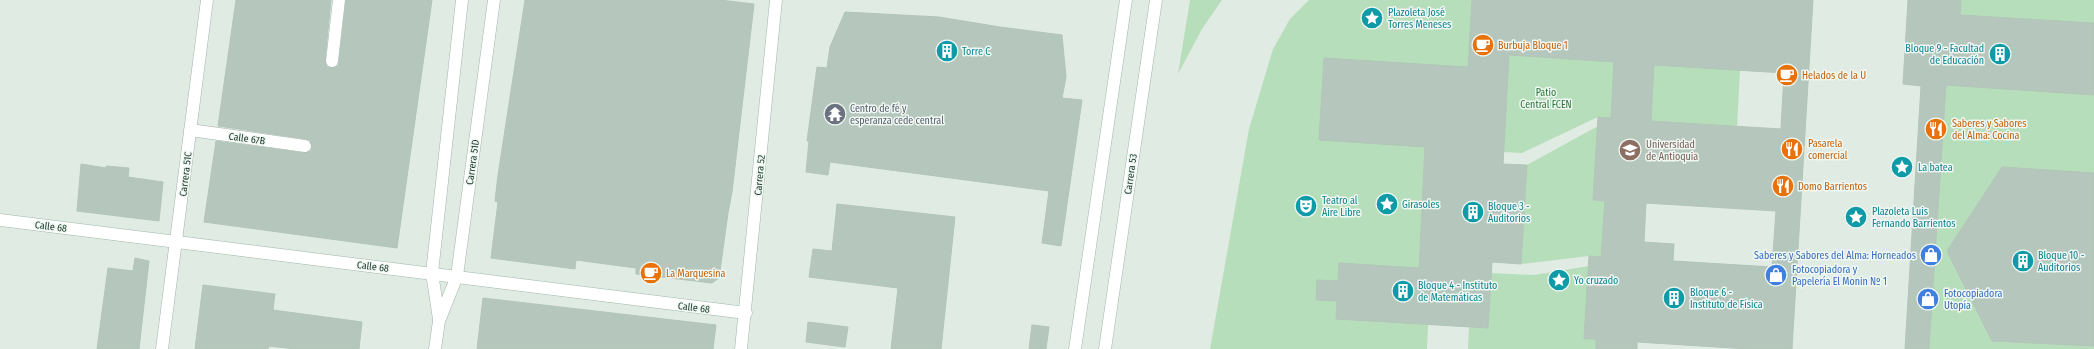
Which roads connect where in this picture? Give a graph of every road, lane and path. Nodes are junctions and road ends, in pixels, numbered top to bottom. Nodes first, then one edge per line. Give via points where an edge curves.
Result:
1 (207, 0) edge
2 (339, 0) edge
3 (462, 0) edge
4 (494, 0) edge
5 (776, 0) edge
6 (1126, 0) edge
7 (1156, 0) edge
8 (332, 61) dead end
9 (190, 130) junction
10 (305, 146) dead end
11 (0, 220) edge
12 (176, 242) junction
13 (432, 273) junction
14 (457, 276) junction
15 (746, 313) junction
16 (439, 321) junction
17 (162, 349) edge
18 (436, 349) edge
19 (741, 349) edge
20 (1075, 349) edge
21 (1105, 349) edge

1 - 9 street, Carrera 51C
2 - 8 street
3 - 13 street, Carrera 51D
4 - 14 street, Carrera 51D
5 - 15 street, Carrera 52
6 - 20 street
7 - 21 street, Carrera 53
9 - 10 street, Calle 67B
9 - 12 street, Carrera 51C
11 - 12 street, Calle 68
12 - 13 street, Calle 68
12 - 17 street, Carrera 51C
13 - 14 street, Calle 68
13 - 16 street, Carrera 51D
14 - 15 street, Calle 68
14 - 16 street, Carrera 51D
15 - 19 street, Carrera 52
16 - 18 street, Carrera 51D

